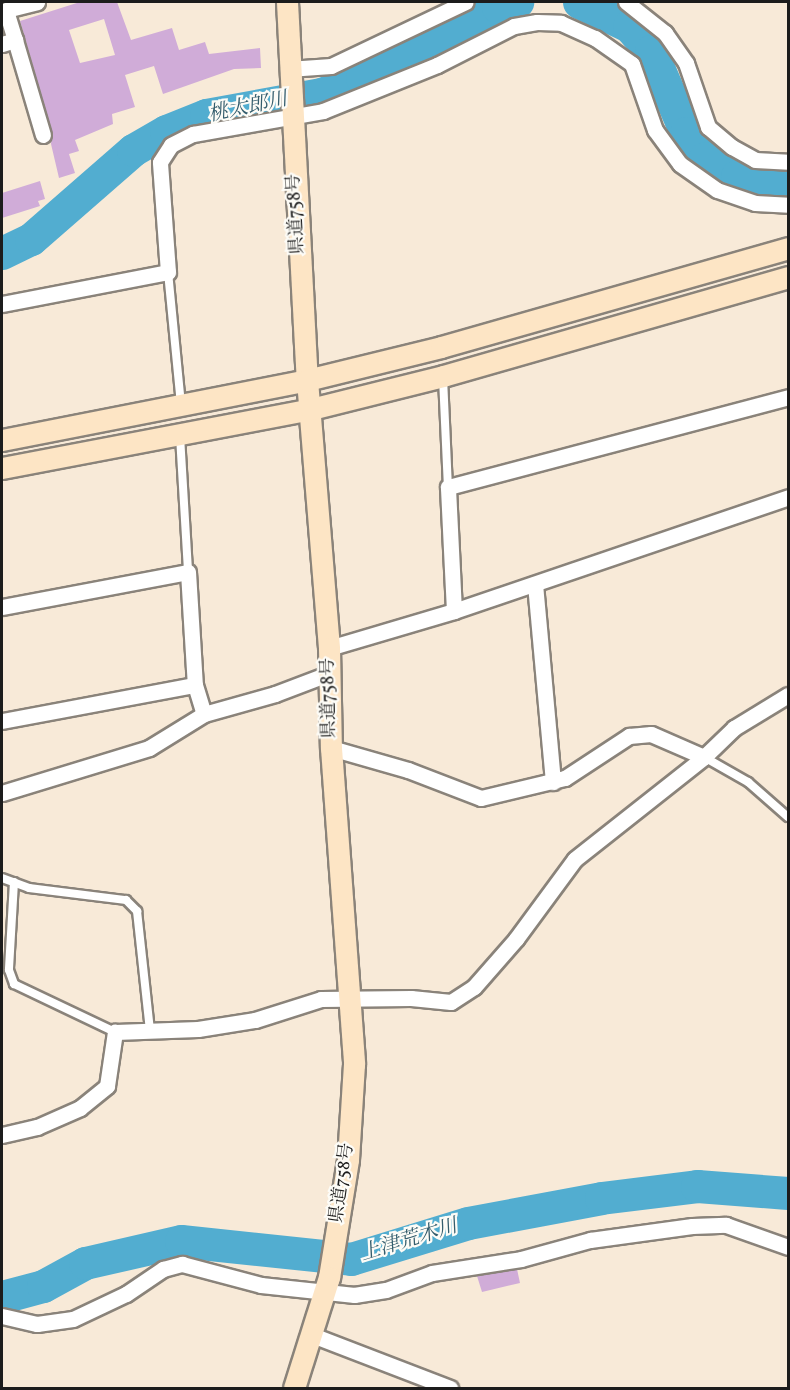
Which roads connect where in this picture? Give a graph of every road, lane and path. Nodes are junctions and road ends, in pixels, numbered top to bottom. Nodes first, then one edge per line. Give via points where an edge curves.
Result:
1 (37, 2) edge
2 (287, 2) edge
3 (466, 2) edge
4 (626, 2) edge
5 (8, 42) edge
6 (288, 69) junction
7 (291, 117) junction
8 (43, 135) dead end
9 (789, 162) edge
10 (789, 205) edge
11 (789, 248) edge
12 (168, 272) junction
13 (789, 277) edge
14 (2, 304) edge
15 (443, 376) junction
16 (307, 380) junction
17 (789, 397) edge
18 (181, 405) junction
19 (311, 409) junction
20 (179, 435) junction
21 (2, 440) edge
22 (2, 468) edge
23 (448, 487) junction
24 (789, 497) edge
25 (188, 572) junction
26 (535, 584) junction
27 (2, 607) edge
28 (454, 611) junction
29 (329, 648) junction
30 (328, 674) junction
31 (195, 685) junction
32 (789, 696) edge
33 (204, 714) junction
34 (2, 722) edge
35 (331, 748) junction
36 (704, 757) junction
37 (553, 782) junction
38 (2, 793) edge
39 (789, 818) edge
40 (2, 878) edge
41 (15, 882) junction
42 (352, 999) junction
43 (150, 1031) junction
44 (116, 1032) junction
45 (2, 1135) edge
46 (789, 1247) edge
47 (327, 1285) junction
48 (2, 1316) edge
49 (312, 1335) junction
50 (294, 1389) edge
51 (450, 1389) edge

1 - 5 street via 6,10
2 - 6 street, 県道758号
3 - 6 street via 331,66
4 - 9 street via 665,33 686,63 708,127 755,160
5 - 8 street
6 - 7 street, 県道758号
7 - 10 street via 323,111 437,65 514,26 561,23 595,38 632,64 656,130 680,164 717,190 755,203
7 - 12 street via 193,134 171,145 160,162
7 - 16 street, 県道758号
11 - 16 street via 441,347
12 - 14 street
12 - 18 lane
13 - 15 street
15 - 19 street
15 - 23 lane
16 - 18 street
16 - 19 street, 県道758号
17 - 23 street
18 - 21 street
19 - 20 street
19 - 29 street, 県道758号
20 - 22 street
20 - 25 lane
23 - 28 street
24 - 26 street
25 - 27 street
25 - 31 street
26 - 28 street
26 - 37 street
28 - 29 street
29 - 30 street, 県道758号
30 - 33 street
30 - 35 street, 県道758号
31 - 33 street
31 - 34 street
32 - 36 street via 734,728
33 - 38 street via 149,748
35 - 37 street via 408,770 481,798
35 - 42 street, 県道758号
36 - 37 street via 651,734 629,736 608,753
36 - 39 lane via 748,782
36 - 42 street via 574,859 516,939 474,987 451,1002
40 - 41 lane
41 - 43 lane via 29,888 126,900 137,911
41 - 44 lane via 9,970 14,984
42 - 43 street via 321,999 255,1020 198,1029
42 - 47 street, 県道758号 via 352,1108
43 - 44 street
44 - 45 street via 107,1086 80,1108 37,1127
46 - 47 street via 726,1225 692,1226 590,1240 521,1259 432,1273 386,1290 354,1295
47 - 48 street via 261,1285 182,1264 163,1269 126,1294 73,1319 37,1324
47 - 49 street, 県道758号
49 - 50 street, 県道758号
49 - 51 street

